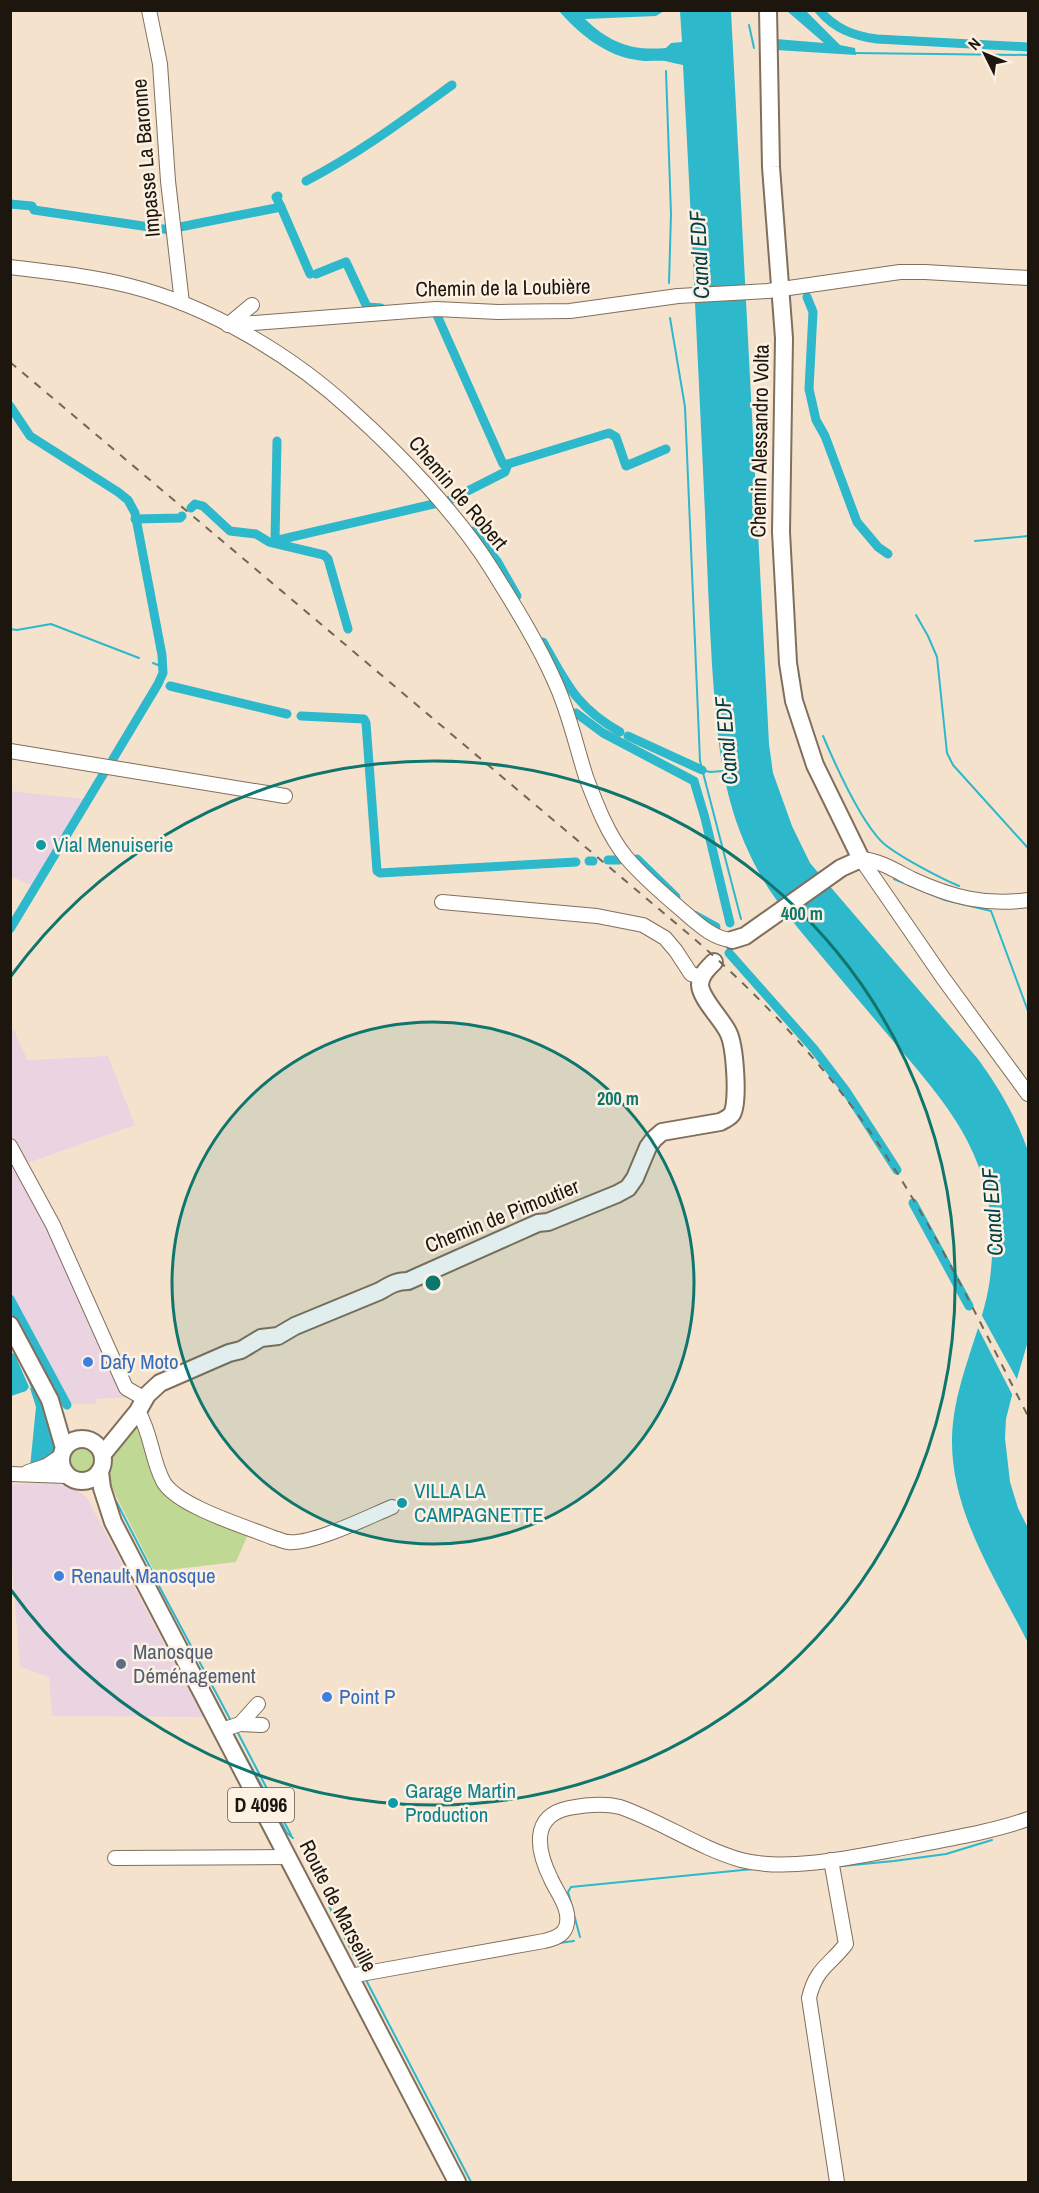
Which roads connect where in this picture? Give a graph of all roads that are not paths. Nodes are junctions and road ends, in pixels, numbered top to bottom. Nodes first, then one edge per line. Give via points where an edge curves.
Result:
1 (149, 10) edge
2 (768, 14) edge
3 (10, 267) edge
4 (1029, 278) edge
5 (775, 290) junction
6 (182, 303) junction
7 (252, 305) dead end
8 (228, 325) junction
9 (10, 751) edge
10 (285, 796) dead end
11 (861, 859) junction
12 (890, 868) junction
13 (881, 891) junction
14 (1029, 900) edge
15 (442, 902) dead end
16 (746, 930) junction
17 (701, 978) junction
18 (1029, 1094) edge
19 (10, 1146) edge
20 (10, 1325) edge
21 (50, 1400) junction
22 (137, 1410) junction
23 (86, 1439) junction
24 (63, 1452) junction
25 (103, 1454) junction
26 (100, 1472) junction
27 (12, 1474) edge
28 (73, 1479) junction
29 (392, 1507) dead end
30 (113, 1522) junction
31 (258, 1704) dead end
32 (240, 1724) junction
33 (262, 1725) dead end
34 (222, 1730) junction
35 (1029, 1819) edge
36 (287, 1857) junction
37 (115, 1858) dead end
38 (831, 1860) junction
39 (350, 1976) junction
40 (457, 2182) edge
41 (837, 2182) edge

1 - 6 street, Impasse La Baronne via 160,64
2 - 5 main road, Chemin Alessandro Volta
3 - 6 street, Chemin de Robert via 111,281
4 - 5 street, Chemin de la Loubière via 900,272
5 - 8 street, Chemin de la Loubière via 678,296 570,311 436,309
5 - 11 main road, Chemin Alessandro Volta via 784,349 781,532 788,663 794,701 814,765
6 - 8 street, Chemin de Robert
7 - 8 street
8 - 16 street, Chemin de Robert via 287,360 350,409 458,523 490,566 552,676 591,788 627,857 716,936
9 - 10 street
11 - 12 street
11 - 13 street
11 - 16 main road
12 - 13 street via 882,875
12 - 14 street via 960,898 993,903
13 - 18 street
15 - 17 street via 637,923 665,938 691,974
16 - 17 main road
17 - 22 main road, Chemin de Pimoutier via 702,992 732,1042 733,1110 727,1119 657,1135 632,1184 617,1194 538,1223 284,1333 261,1338 242,1350 173,1376 155,1386
19 - 22 street via 53,1225
20 - 21 main road
21 - 23 main road
21 - 24 main road
22 - 23 main road, Chemin de Pimoutier
22 - 25 main road, Chemin de Pimoutier
22 - 29 street via 147,1427 162,1480 172,1492 194,1506 288,1542 322,1535
23 - 24 main road via 74,1440
23 - 25 main road via 100,1447
24 - 27 street via 40,1468
24 - 28 main road via 62,1469
25 - 26 main road
26 - 28 main road via 90,1480
26 - 30 main road, Route de Marseille / D 4096
27 - 28 street
28 - 30 main road, Route de Marseille / D 4096 via 91,1492
30 - 34 main road, Route de Marseille / D 4096
31 - 32 street
32 - 33 street
32 - 34 street
34 - 36 main road, Route de Marseille / D 4096
35 - 38 street via 982,1832
36 - 37 street
36 - 39 main road, Route de Marseille / D 4096
38 - 39 street via 763,1864 722,1853 620,1807 566,1809 547,1818 540,1837 548,1872 567,1913 560,1935
38 - 41 street via 846,1939 843,1948 819,1972 809,1998
39 - 40 main road, Route de Marseille / D 4096

